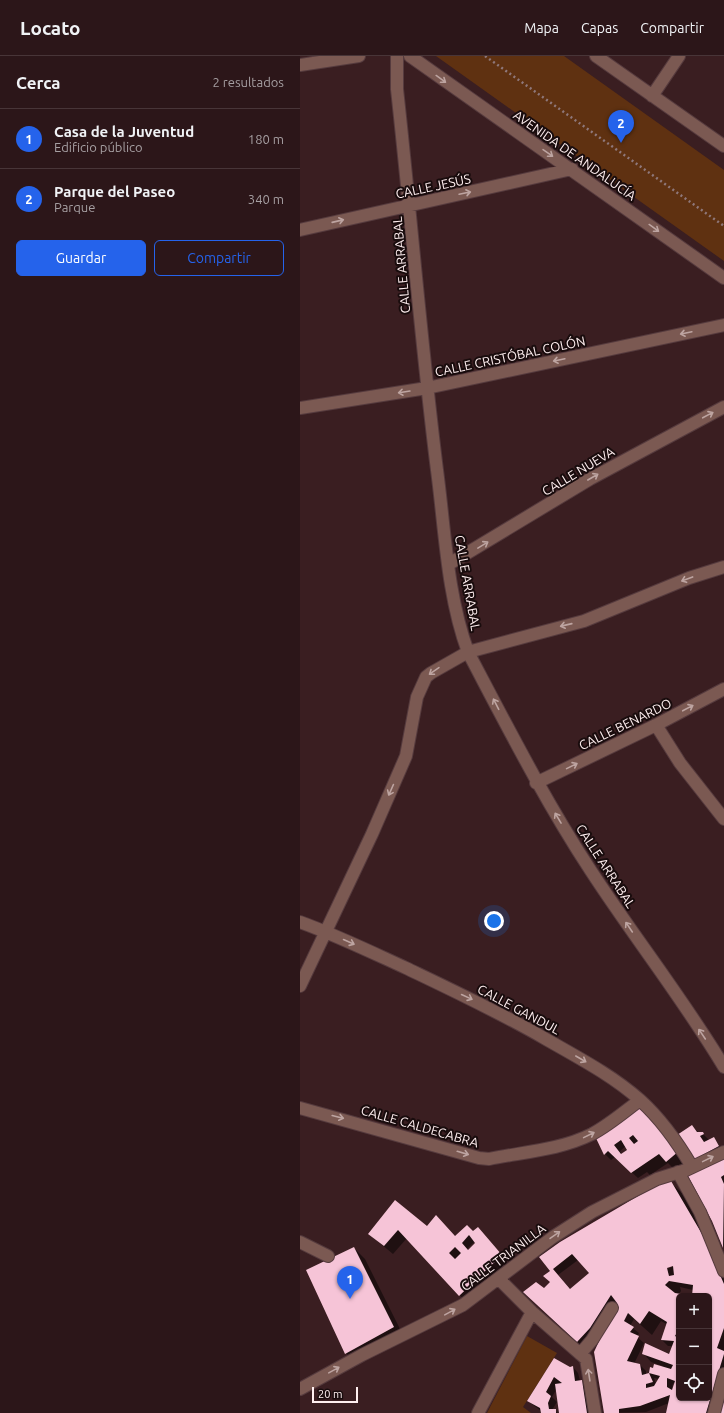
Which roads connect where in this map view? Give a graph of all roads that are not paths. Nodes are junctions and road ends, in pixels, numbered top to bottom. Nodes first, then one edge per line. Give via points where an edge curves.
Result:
1 (359, 56) edge
2 (397, 56) edge
3 (410, 56) edge
4 (596, 56) edge
5 (678, 56) edge
6 (300, 65) edge
7 (652, 96) junction
8 (724, 146) edge
9 (572, 169) junction
10 (410, 205) junction
11 (300, 230) edge
12 (724, 278) edge
13 (724, 325) edge
14 (427, 388) junction
15 (724, 407) edge
16 (300, 408) edge
17 (449, 564) junction
18 (724, 567) edge
19 (468, 652) junction
20 (724, 689) edge
21 (656, 726) junction
22 (536, 783) junction
23 (724, 819) edge
24 (300, 922) edge
25 (327, 932) junction
26 (300, 986) edge
27 (724, 1067) edge
28 (640, 1100) junction
29 (300, 1108) edge
30 (724, 1152) edge
31 (692, 1167) junction
32 (678, 1172) junction
33 (300, 1242) edge
34 (328, 1256) dead end
35 (724, 1271) edge
36 (499, 1279) junction
37 (612, 1308) dead end
38 (532, 1312) junction
39 (580, 1354) junction
40 (724, 1374) edge
41 (300, 1389) edge
42 (478, 1413) edge
43 (595, 1413) edge
44 (714, 1413) edge

1 - 6 street
2 - 10 street, CALLE ARRABAL via 397,89
3 -> 9 street, AVENIDA DE ANDALUCÍA
4 - 7 street
5 - 7 street
7 - 8 street
10 -> 9 street, CALLE JESÚS
9 -> 12 street, AVENIDA DE ANDALUCÍA
11 -> 10 street, CALLE JESÚS
10 - 14 street, CALLE ARRABAL
13 -> 14 street, CALLE CRISTÓBAL COLÓN
14 -> 16 street, CALLE CRISTÓBAL COLÓN
14 - 17 street, CALLE ARRABAL
17 -> 15 street, CALLE NUEVA via 590,478
17 - 19 street, CALLE ARRABAL via 459,623
18 -> 19 street via 689,578 584,621
22 -> 19 street, CALLE ARRABAL
19 -> 25 street via 431,673 421,688 406,756
21 -> 20 street, CALLE BENARDO
22 -> 21 street, CALLE BENARDO
21 - 23 street
27 -> 22 street, CALLE ARRABAL via 591,872
24 - 25 street, CALLE GANDUL
25 - 26 street
25 -> 28 street, CALLE GANDUL via 506,1016 584,1061
29 -> 28 street, CALLE CALDECABRA via 489,1159 577,1140 607,1125
28 - 31 street, CALLE GANDUL via 675,1139
31 -> 30 street, CALLE TRIANILLA
31 - 32 street, CALLE TRIANILLA
32 - 35 street via 700,1212
36 -> 32 street, CALLE TRIANILLA via 572,1224 657,1179
33 - 34 street
36 - 38 street
41 -> 36 street, CALLE TRIANILLA via 463,1305
37 - 39 street
38 - 39 street
38 - 42 street
43 -> 39 street via 586,1359
40 - 44 street

